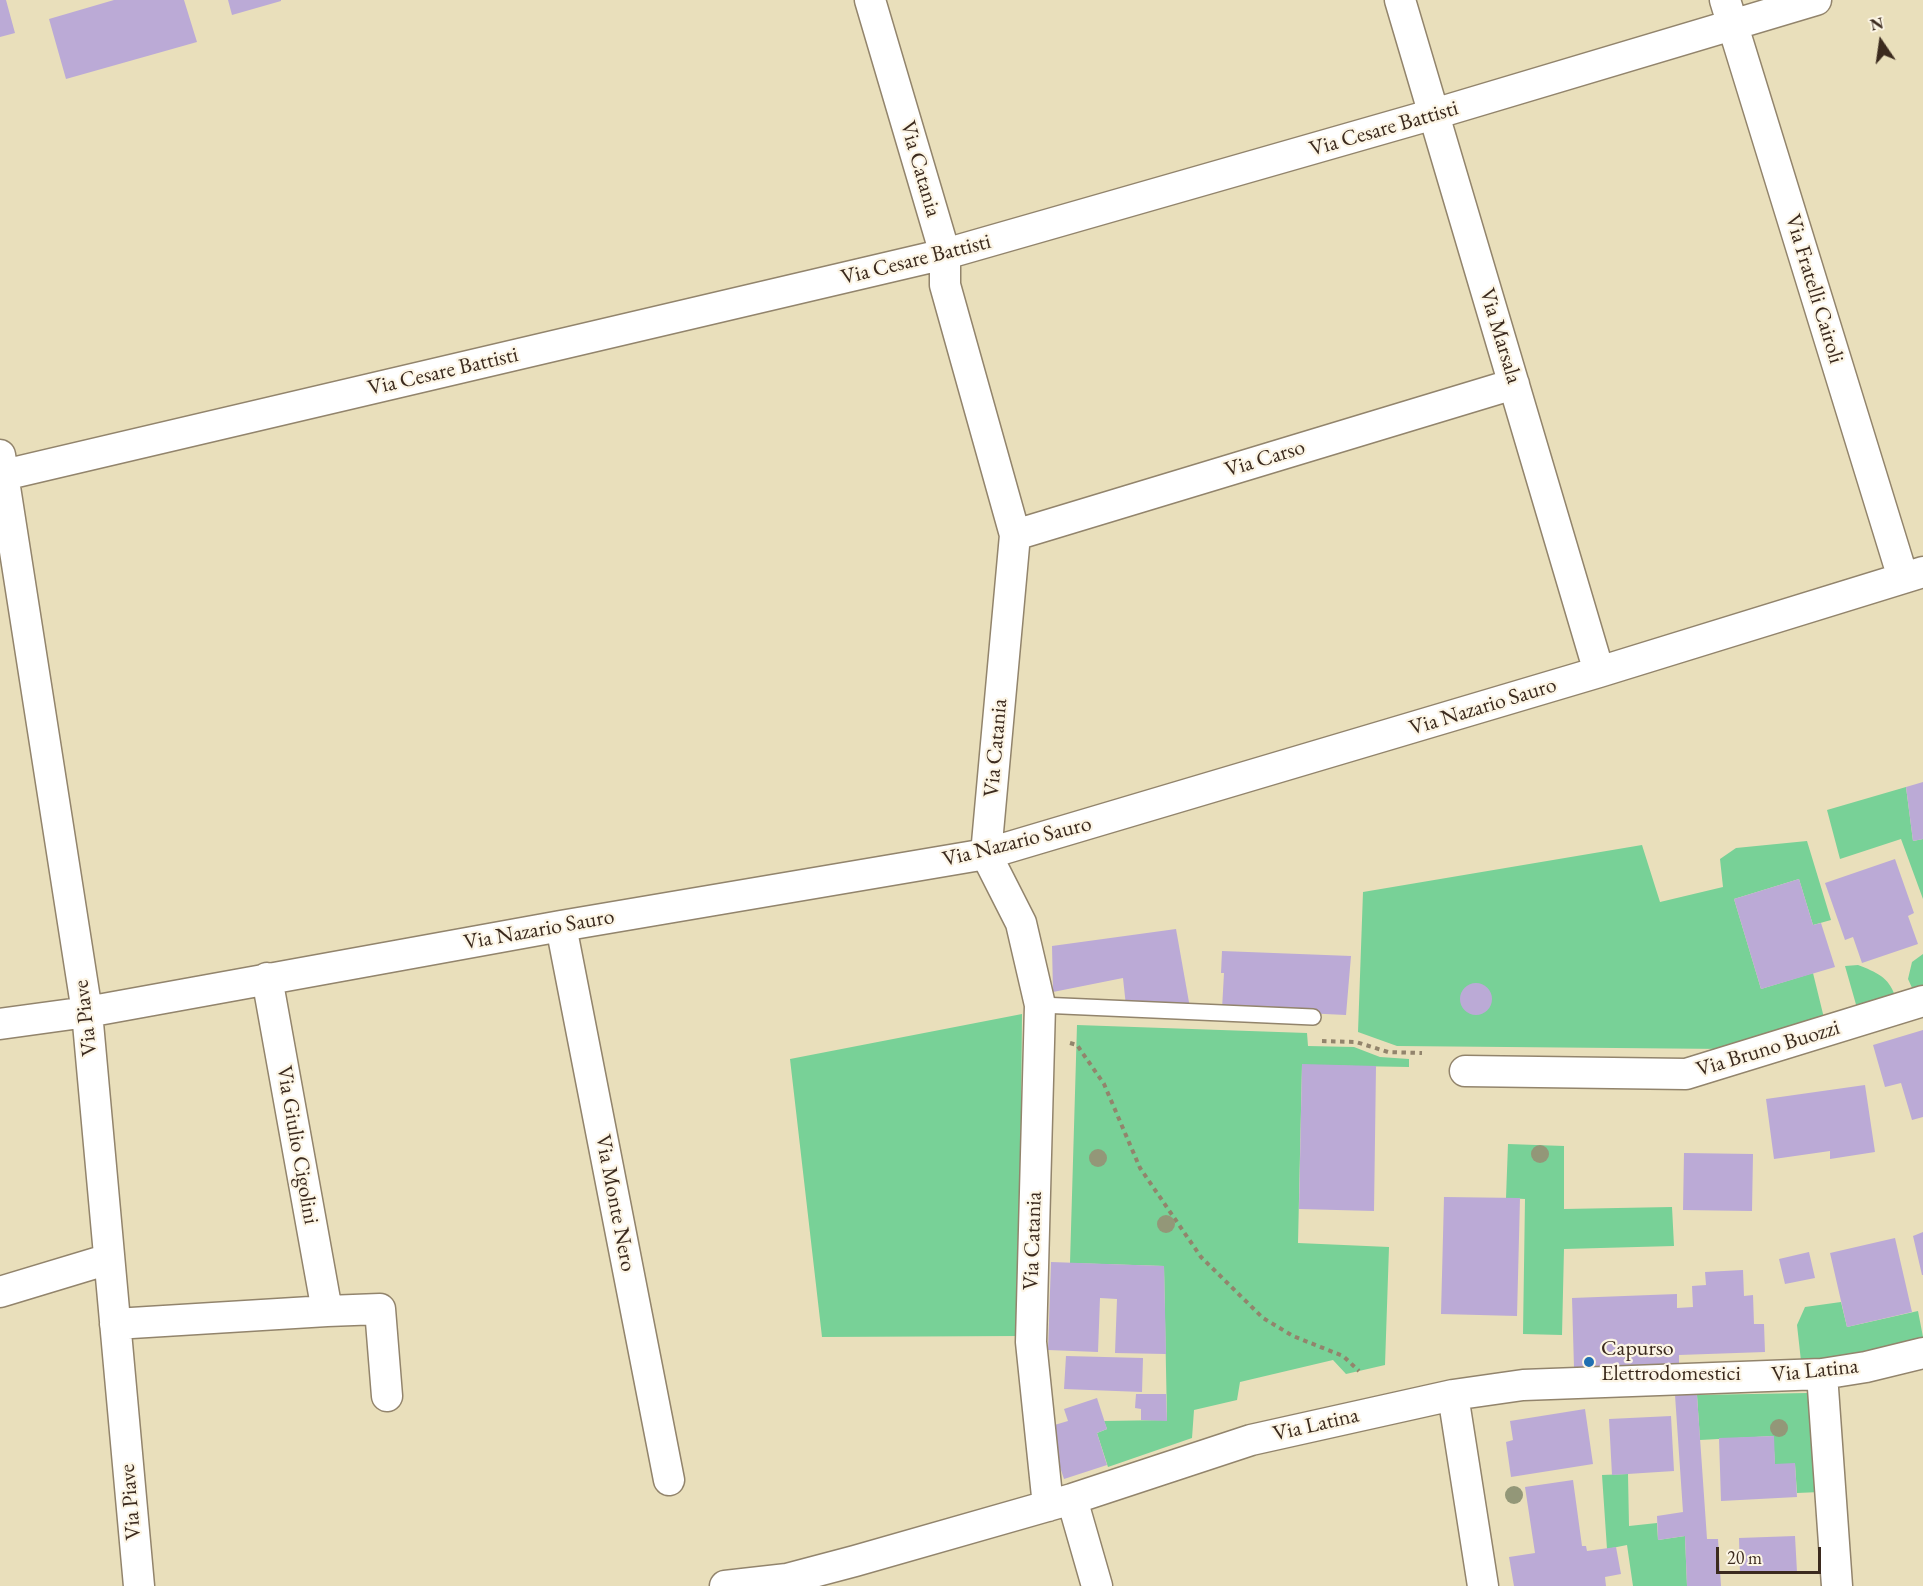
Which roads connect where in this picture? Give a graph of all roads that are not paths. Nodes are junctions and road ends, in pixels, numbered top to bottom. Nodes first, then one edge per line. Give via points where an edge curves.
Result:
1 (870, 0) edge
2 (1400, 0) edge
3 (1816, 0) edge
4 (1729, 12) edge
5 (1434, 114) junction
6 (945, 254) junction
7 (1514, 384) junction
8 (1, 469) edge
9 (1015, 535) junction
10 (1913, 575) edge
11 (1599, 672) junction
12 (986, 854) junction
13 (561, 926) junction
14 (267, 978) junction
15 (1923, 1001) edge
16 (87, 1012) junction
17 (1313, 1017) road end
18 (1039, 1018) junction
19 (0, 1024) edge
20 (1465, 1071) dead end
21 (109, 1259) junction
22 (0, 1292) edge
23 (327, 1311) junction
24 (115, 1323) junction
25 (1923, 1353) edge
26 (1822, 1374) junction
27 (1453, 1395) junction
28 (387, 1396) dead end
29 (669, 1480) dead end
30 (1060, 1503) junction
31 (858, 1574) edge
32 (139, 1586) edge
33 (725, 1586) edge
34 (1097, 1586) edge
35 (1483, 1586) edge
36 (1837, 1586) edge

1 - 6 street, Via Catania
2 - 5 street, Via Marsala
3 - 4 street, Via Cesare Battisti
4 - 5 street, Via Cesare Battisti
4 - 10 street, Via Fratelli Cairoli
5 - 6 street, Via Cesare Battisti
5 - 7 street, Via Marsala
6 - 8 street, Via Cesare Battisti
6 - 9 street, Via Catania via 945,285
7 - 9 street, Via Carso
7 - 11 street, Via Marsala
8 - 16 street, Via Piave
9 - 12 street, Via Catania
10 - 11 street, Via Nazario Sauro
11 - 12 street, Via Nazario Sauro
12 - 13 street, Via Nazario Sauro
12 - 18 street, Via Catania via 1021,923
13 - 14 street, Via Nazario Sauro
13 - 29 street, Via Monte Nero
14 - 16 street, Via Nazario Sauro
14 - 23 street, Via Giulio Cigolini
15 - 20 street, Via Bruno Buozzi via 1686,1074
16 - 19 street, Via Nazario Sauro
16 - 21 street, Via Piave
17 - 18 lane
18 - 30 street, Via Catania via 1031,1342
21 - 22 street
21 - 24 street, Via Piave
23 - 24 street
23 - 28 street via 380,1309
24 - 32 street, Via Piave
25 - 26 street, Via Latina
26 - 27 street, Via Latina via 1523,1385
26 - 36 street
27 - 30 street, Via Latina via 1251,1440
27 - 35 street
30 - 31 street, Via Latina
30 - 34 street, Via Catania
31 - 33 street, Via Latina

